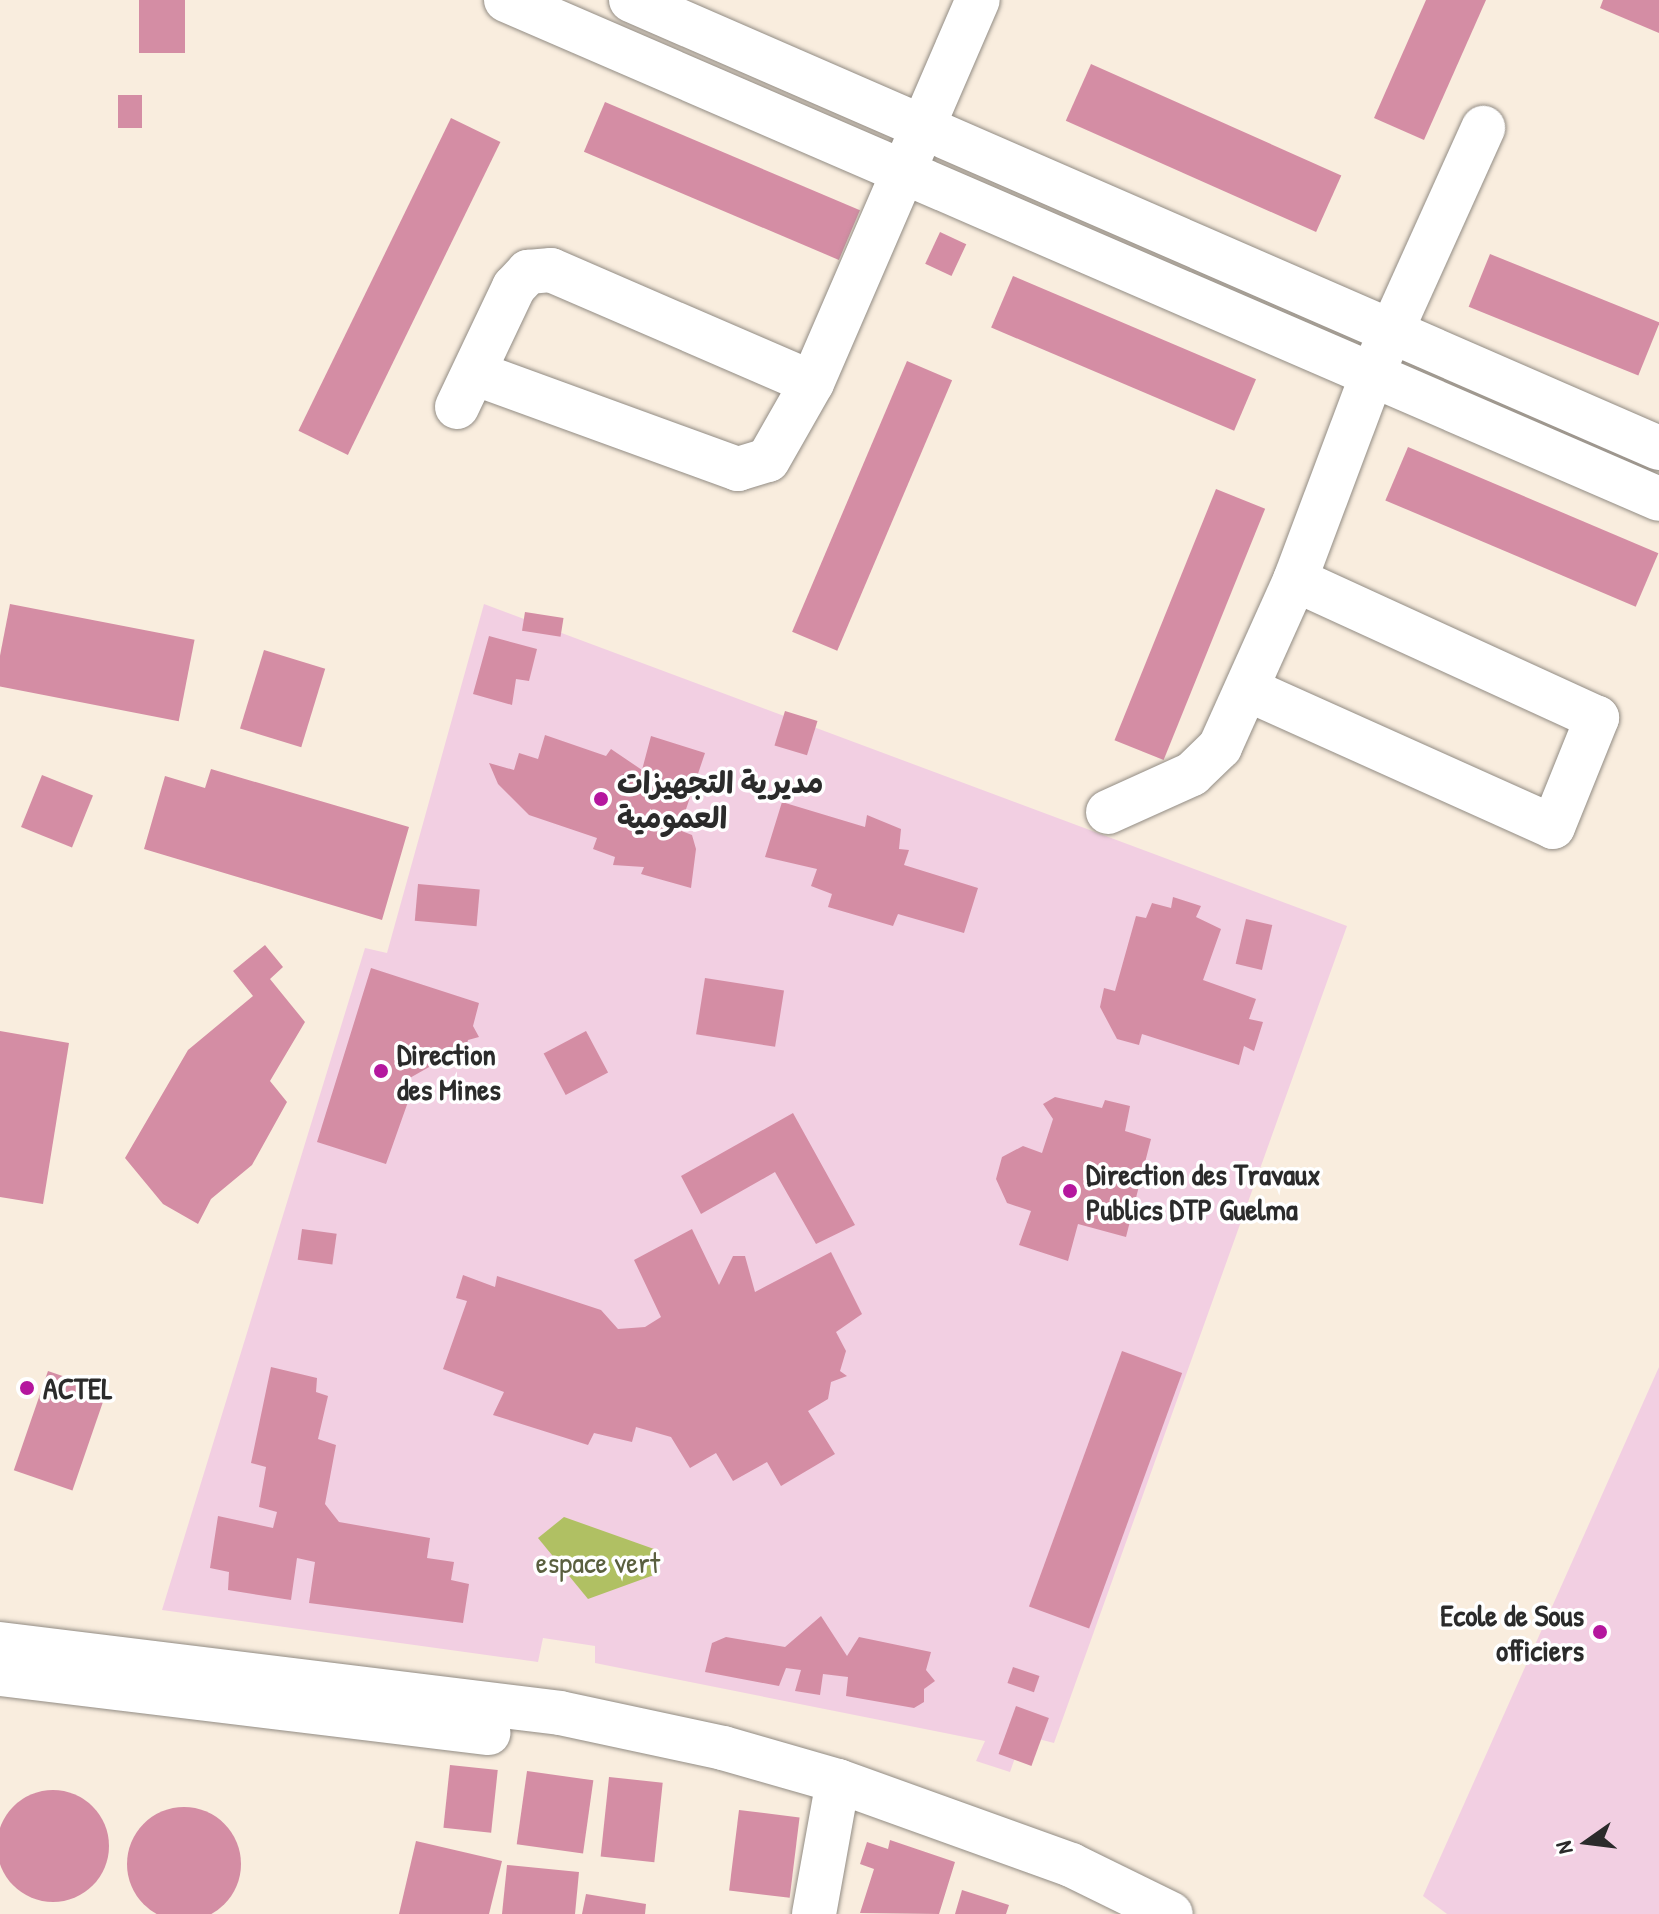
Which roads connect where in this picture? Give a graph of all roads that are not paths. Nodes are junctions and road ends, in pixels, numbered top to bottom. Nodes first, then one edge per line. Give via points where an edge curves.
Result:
1 (506, 0) edge
2 (631, 0) edge
3 (978, 0) edge
4 (924, 128) junction
5 (1483, 128) dead end
6 (906, 172) junction
7 (1392, 333) junction
8 (1373, 372) junction
9 (812, 383) junction
10 (1659, 448) edge
11 (1659, 499) edge
12 (1295, 580) junction
13 (1251, 691) junction
14 (1108, 812) dead end
15 (0, 1616) edge
16 (0, 1644) edge
17 (0, 1674) edge
18 (560, 1713) junction
19 (838, 1781) junction
20 (814, 1914) edge
21 (1171, 1914) edge

1 - 6 street
2 - 4 street
3 - 4 street
4 - 6 street
4 - 7 street
5 - 7 street
6 - 8 street
6 - 9 street
7 - 8 street
7 - 10 street
8 - 11 street
8 - 12 street
9 - 9 street via 551,270 528,272 514,287 465,390 738,469 768,460
12 - 13 street
12 - 13 street via 1597,718 1553,827
13 - 14 street via 1220,747 1192,774
15 - 18 street via 476,1679 522,1691
16 - 18 street
17 - 18 street via 505,1734 537,1731
18 - 19 street
19 - 20 street
19 - 21 street via 1071,1865

